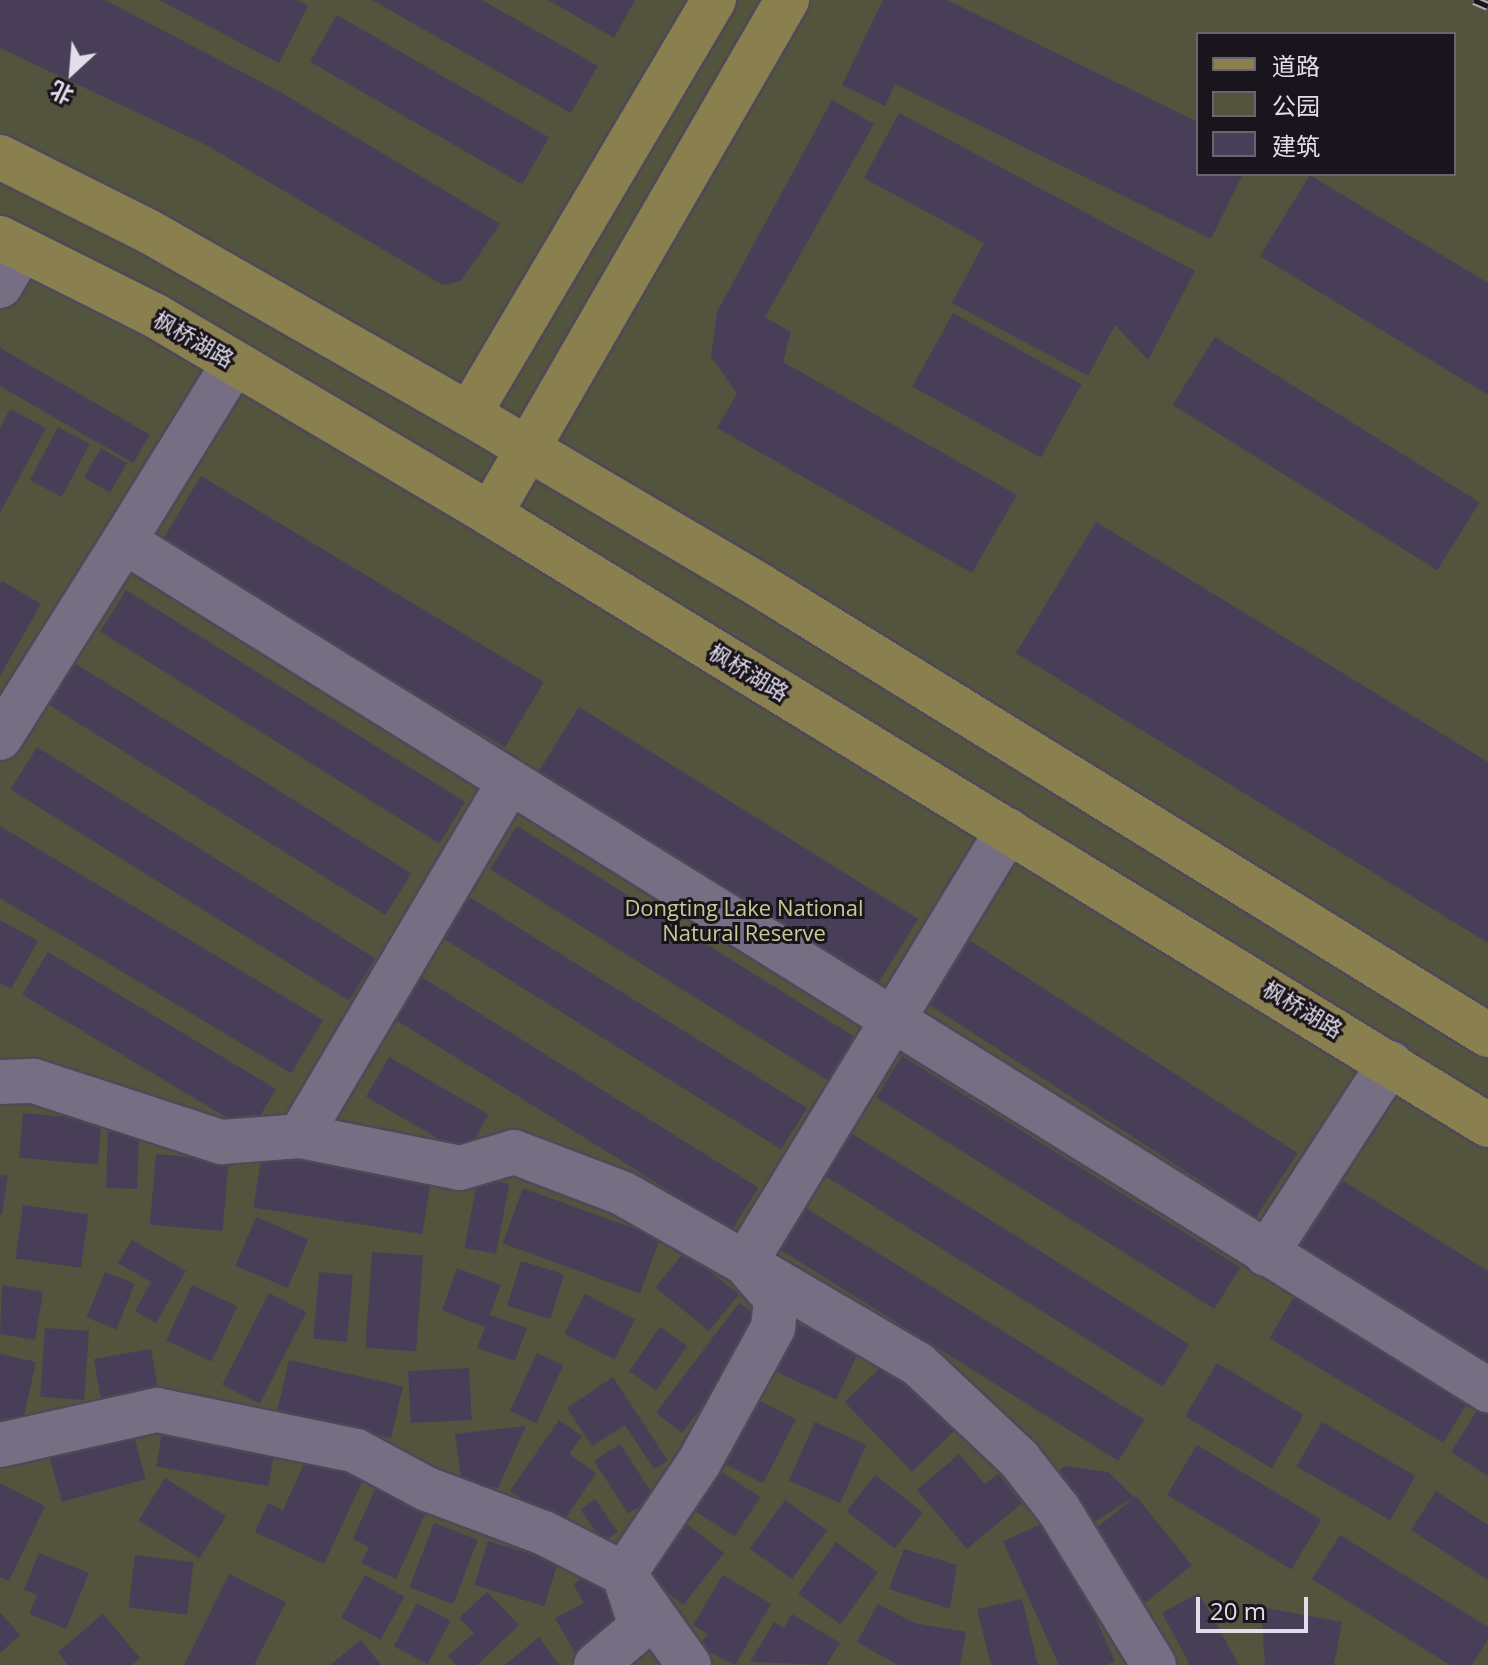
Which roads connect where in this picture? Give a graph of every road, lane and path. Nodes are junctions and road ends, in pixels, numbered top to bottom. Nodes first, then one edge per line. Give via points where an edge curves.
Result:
1 (714, 0) edge
2 (787, 0) edge
3 (0, 157) edge
4 (11, 243) edge
5 (0, 286) edge
6 (234, 363) junction
7 (469, 414) junction
8 (528, 449) junction
9 (490, 514) junction
10 (124, 541) junction
11 (0, 738) edge
12 (510, 781) junction
13 (1008, 830) junction
14 (893, 1021) junction
15 (1488, 1035) edge
16 (1390, 1063) junction
17 (0, 1082) edge
18 (1488, 1125) edge
19 (300, 1136) junction
20 (1266, 1254) junction
21 (745, 1263) junction
22 (1488, 1390) edge
23 (0, 1445) edge
24 (624, 1574) junction
25 (596, 1665) edge
26 (689, 1665) edge
27 (1154, 1665) edge

1 - 7 main road
2 - 8 main road
3 - 7 main road via 148,231
4 - 5 street
4 - 6 main road, 枫桥湖路
6 - 9 main road, 枫桥湖路
6 - 10 street
7 - 8 main road
8 - 9 main road
8 - 15 main road
9 - 13 main road, 枫桥湖路
10 - 11 street
10 - 12 street
12 - 14 street
12 - 19 street
13 - 14 street
13 - 16 main road, 枫桥湖路
14 - 20 street
14 - 21 street
16 - 18 main road, 枫桥湖路
16 - 20 street
17 - 19 street via 34,1081 221,1142
19 - 21 street via 460,1168 514,1152 622,1193
20 - 22 street
21 - 24 street via 776,1299 773,1328 700,1461
21 - 27 street via 918,1364 1019,1459 1059,1510
23 - 24 street via 157,1410 263,1428 356,1451 427,1489 544,1533
24 - 25 street via 641,1627
24 - 26 street

